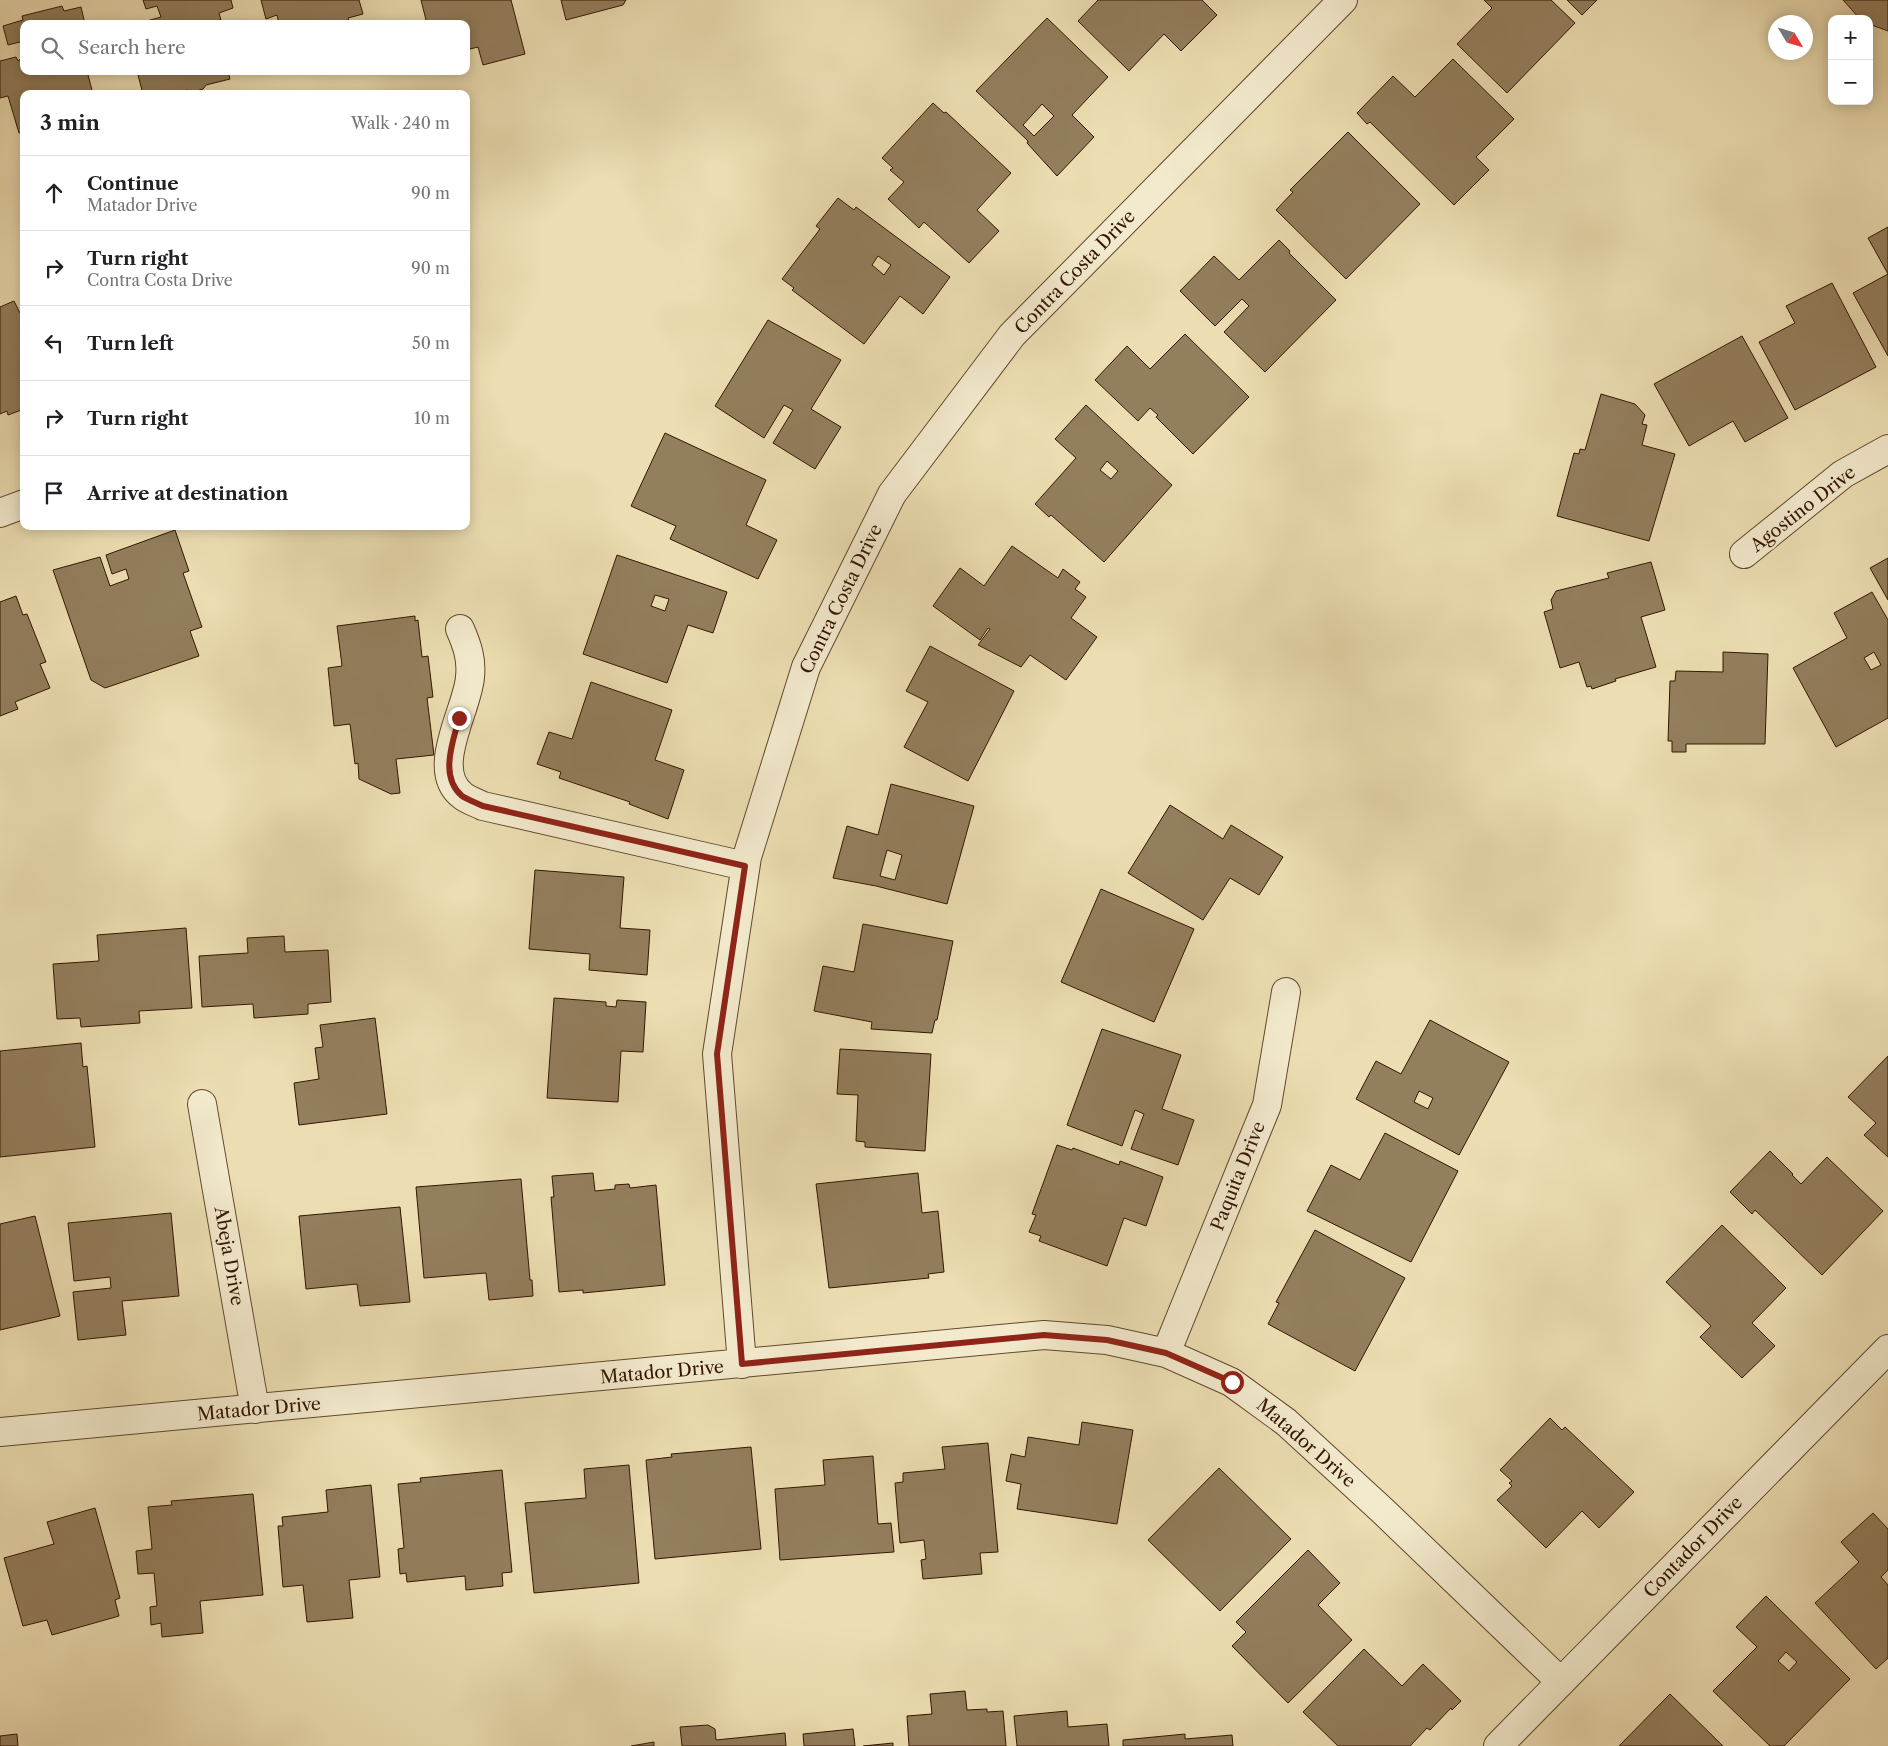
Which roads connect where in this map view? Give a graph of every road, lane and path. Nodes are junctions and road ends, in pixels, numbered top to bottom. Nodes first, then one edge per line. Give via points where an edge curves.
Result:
1 (1343, 0) edge
2 (1888, 449) edge
3 (20, 506) edge
4 (0, 513) edge
5 (1744, 554) dead end
6 (460, 629) dead end
7 (745, 866) junction
8 (1286, 992) dead end
9 (202, 1104) dead end
10 (1888, 1349) edge
11 (1166, 1353) junction
12 (742, 1364) junction
13 (255, 1410) junction
14 (0, 1432) edge
15 (1561, 1682) junction
16 (1498, 1746) edge

1 - 7 street, Contra Costa Drive via 1012,335 892,494 806,667
2 - 5 street, Agostino Drive via 1843,474
3 - 4 street
6 - 7 street via 470,655 470,678 449,757 450,780 462,796 483,806
7 - 12 street, Contra Costa Drive via 717,1054
8 - 11 street, Paquita Drive via 1267,1105
9 - 13 street, Abeja Drive
10 - 15 street, Contador Drive
11 - 12 street, Matador Drive via 1107,1340 1044,1335
11 - 15 street, Matador Drive via 1232,1382 1286,1422
12 - 13 street, Matador Drive
13 - 14 street, Matador Drive
15 - 16 street, Contador Drive

